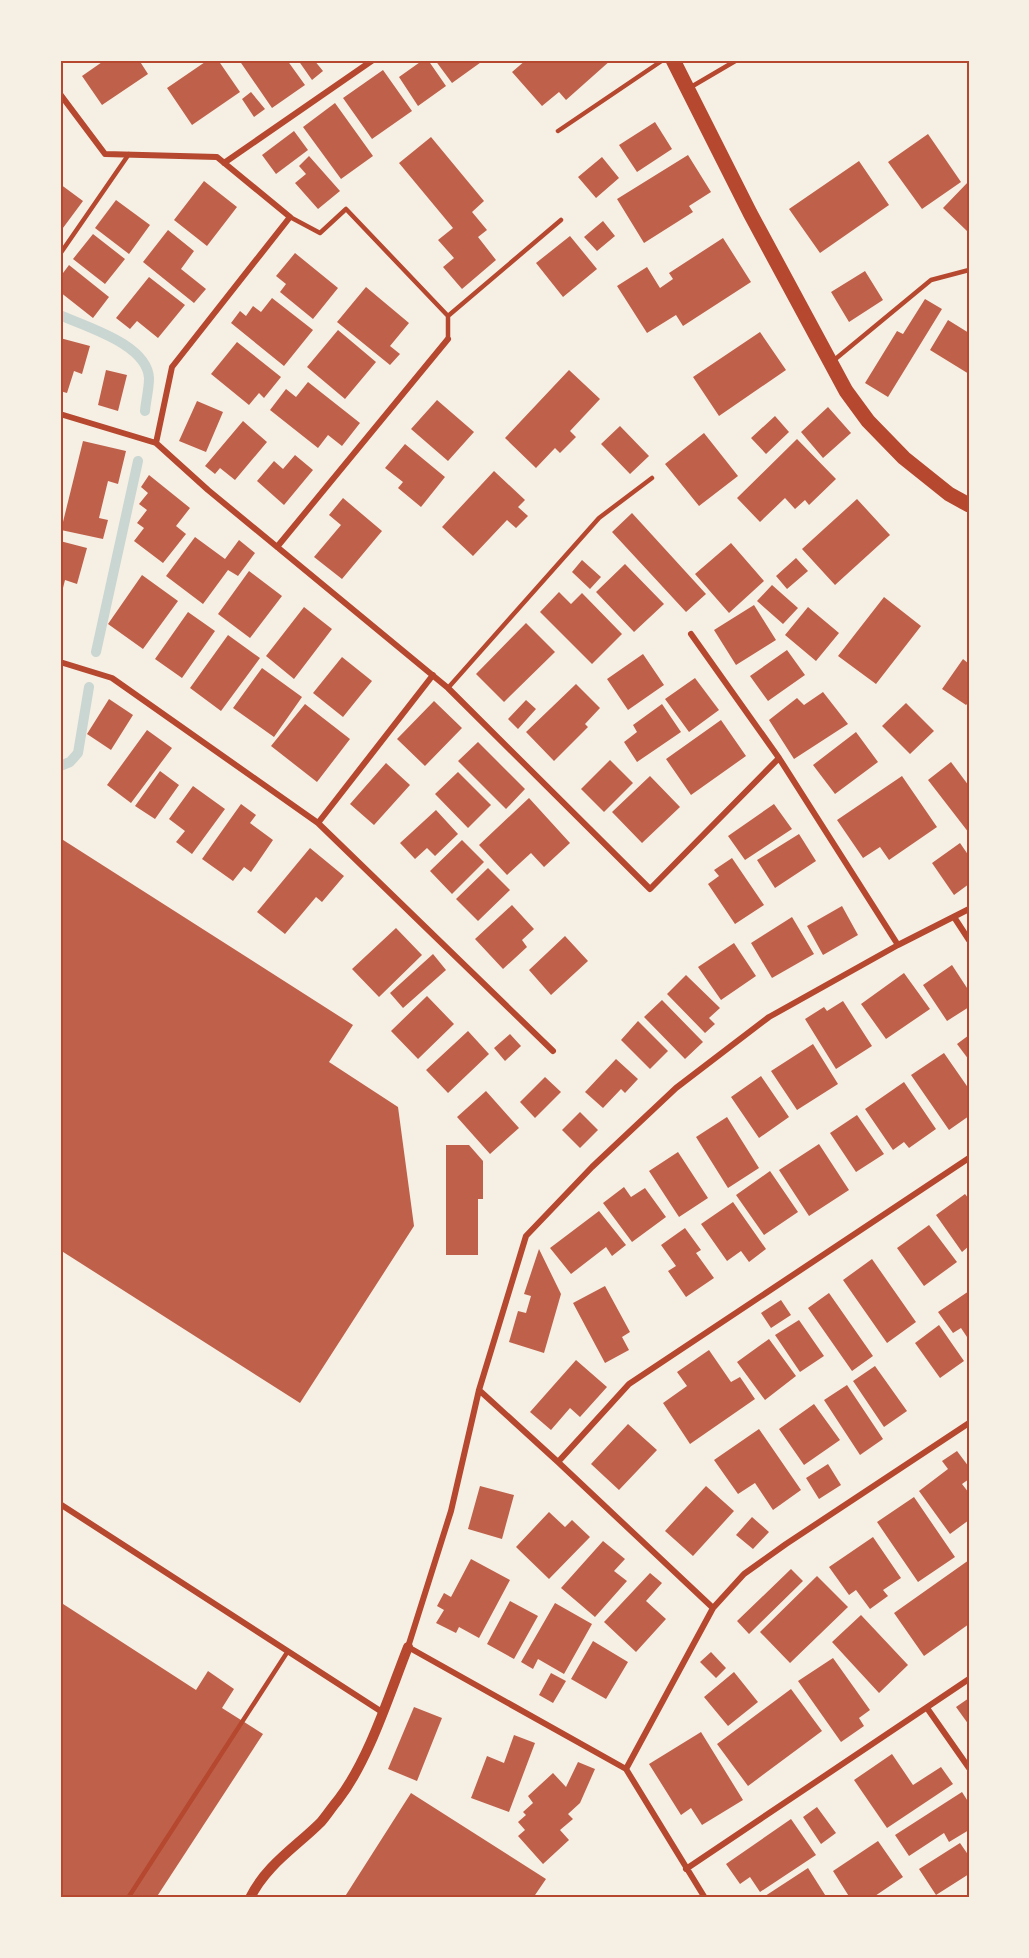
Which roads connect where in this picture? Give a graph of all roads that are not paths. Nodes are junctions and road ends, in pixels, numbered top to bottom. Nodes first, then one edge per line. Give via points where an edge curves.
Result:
1 (373, 60) edge
2 (663, 60) edge
3 (673, 60) edge
4 (737, 60) edge
5 (689, 88) junction
6 (60, 94) edge
7 (558, 131) dead end
8 (129, 154) junction
9 (224, 163) junction
10 (290, 217) junction
11 (561, 220) dead end
12 (60, 254) edge
13 (969, 270) edge
14 (448, 316) junction
15 (448, 339) joint
16 (831, 363) junction
17 (60, 414) edge
18 (156, 443) junction
19 (652, 478) dead end
20 (969, 505) edge
21 (277, 547) junction
22 (691, 634) dead end
23 (60, 662) edge
24 (433, 675) junction
25 (448, 688) junction
26 (779, 758) junction
27 (318, 823) junction
28 (969, 909) edge
29 (954, 917) junction
30 (969, 940) edge
31 (898, 945) junction
32 (553, 1051) dead end
33 (969, 1158) edge
34 (479, 1390) junction
35 (969, 1423) edge
36 (558, 1462) junction
37 (60, 1504) edge
38 (713, 1608) junction
39 (408, 1647) junction
40 (288, 1651) junction
41 (969, 1679) edge
42 (927, 1707) junction
43 (382, 1712) junction
44 (626, 1768) junction
45 (969, 1768) edge
46 (686, 1869) junction
47 (128, 1898) edge
48 (250, 1898) edge
49 (705, 1898) edge

1 - 9 street
2 - 7 lane
3 - 5 main road
4 - 5 lane
5 - 16 main road via 750,213
6 - 8 street via 105,154
8 - 9 street via 217,157
8 - 12 lane
9 - 10 street
10 - 14 lane via 320,233 346,209
10 - 18 street via 172,367
11 - 14 lane
13 - 16 lane via 931,280
14 - 15 lane
15 - 21 street
16 - 20 main road via 868,422 913,465
17 - 18 street
18 - 21 street
19 - 25 lane via 598,518
21 - 24 street
22 - 26 street
23 - 27 street via 112,678
24 - 25 street
24 - 27 street
25 - 26 street via 650,889
26 - 31 street
27 - 32 street
28 - 29 street
29 - 30 street
29 - 31 street
31 - 34 street via 769,1017 676,1089 592,1167 526,1236
33 - 36 street via 629,1384
34 - 36 street
34 - 39 street via 451,1511
35 - 38 street via 760,1562
36 - 38 street
37 - 40 street
38 - 44 street
39 - 43 street
39 - 44 street
40 - 43 street
40 - 47 lane
41 - 42 street
42 - 45 street
42 - 46 street
43 - 48 street via 340,1797 321,1821 274,1863
44 - 46 street
46 - 49 street

